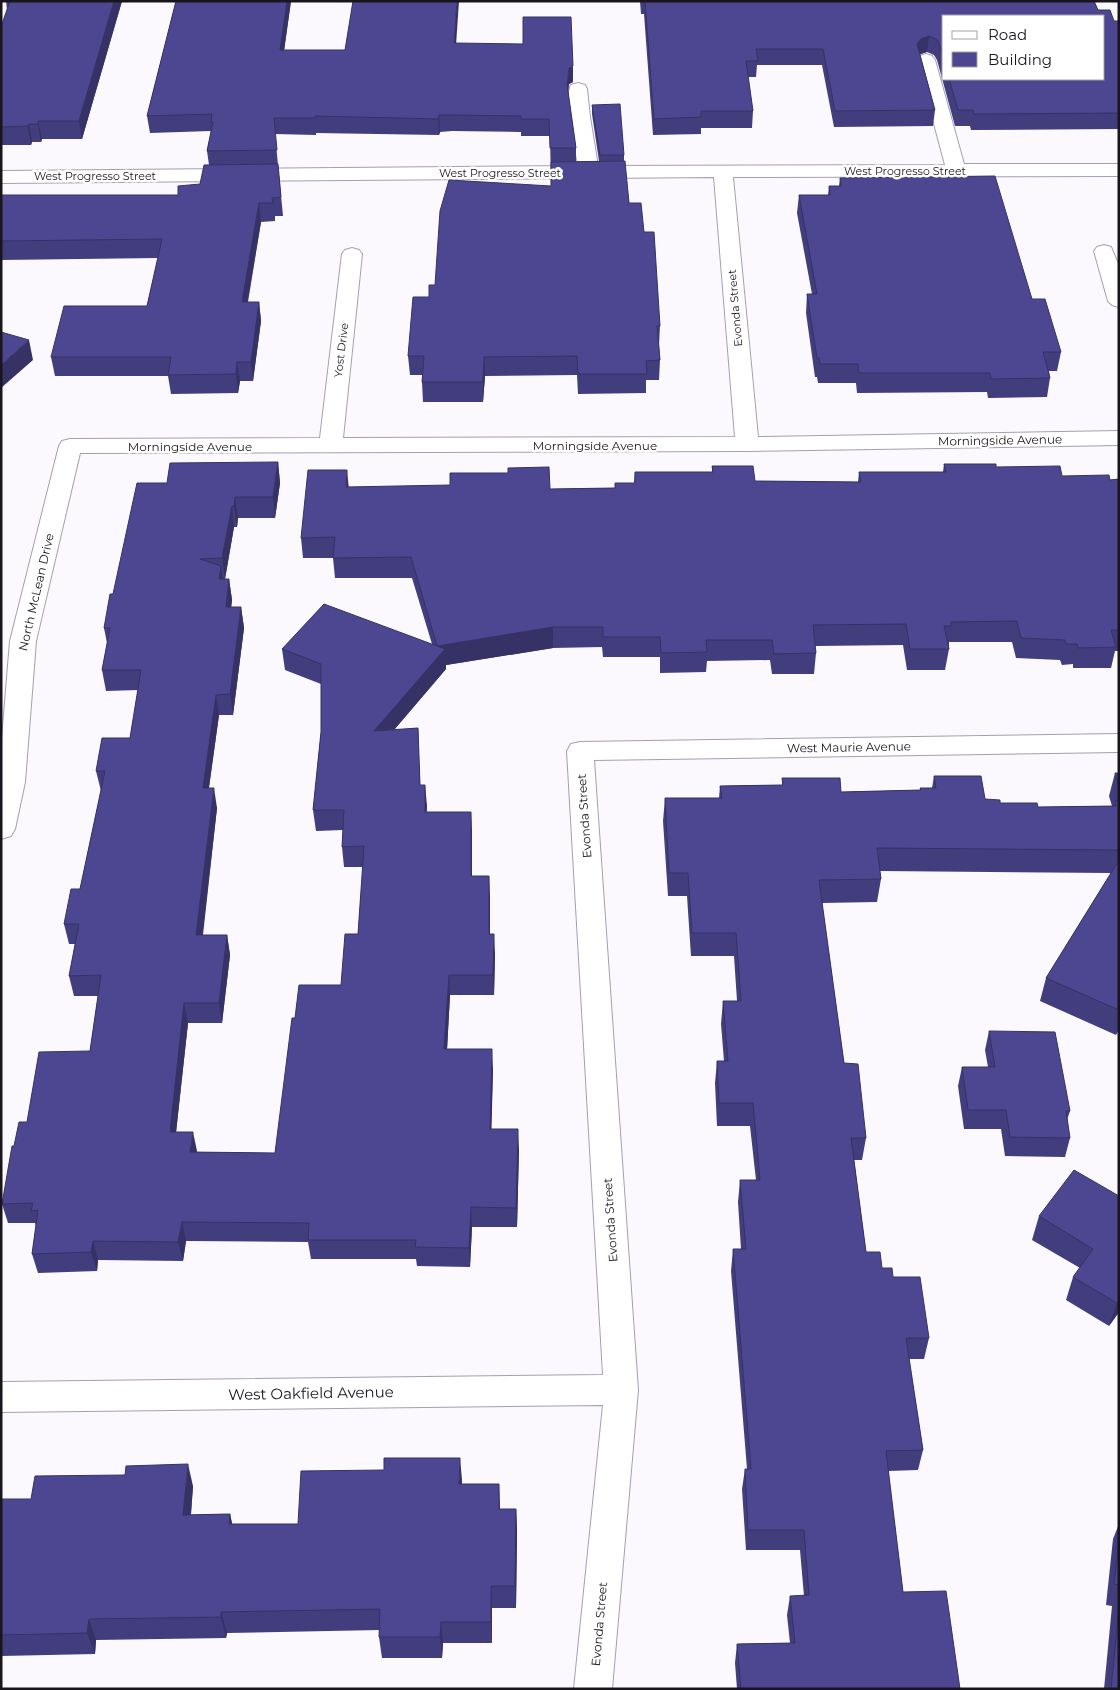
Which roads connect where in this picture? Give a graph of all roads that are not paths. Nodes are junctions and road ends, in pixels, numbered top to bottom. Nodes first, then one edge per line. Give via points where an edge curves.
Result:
1 (926, 60) dead end
2 (578, 89) dead end
3 (956, 170) junction
4 (1119, 170) edge
5 (723, 171) junction
6 (589, 172) junction
7 (1, 177) edge
8 (1104, 251) dead end
9 (352, 254) dead end
10 (1119, 301) edge
11 (1119, 438) edge
12 (747, 444) junction
13 (330, 445) junction
14 (70, 446) joint
15 (1119, 743) edge
16 (580, 751) joint
17 (1, 829) edge
18 (621, 1390) junction
19 (1, 1397) edge
20 (593, 1689) edge

1 - 3 street
2 - 6 street
3 - 4 street, West Progresso Street
3 - 5 street, West Progresso Street
5 - 6 street, West Progresso Street
5 - 12 street, Evonda Street
6 - 7 street, West Progresso Street
8 - 10 street
9 - 13 street, Yost Drive
11 - 12 street, Morningside Avenue
12 - 13 street, Morningside Avenue
13 - 14 street, Morningside Avenue
14 - 17 street, North McLean Drive via 23,641 12,782
15 - 16 street, West Maurie Avenue
16 - 18 street, Evonda Street
18 - 19 street, West Oakfield Avenue
18 - 20 street, Evonda Street

